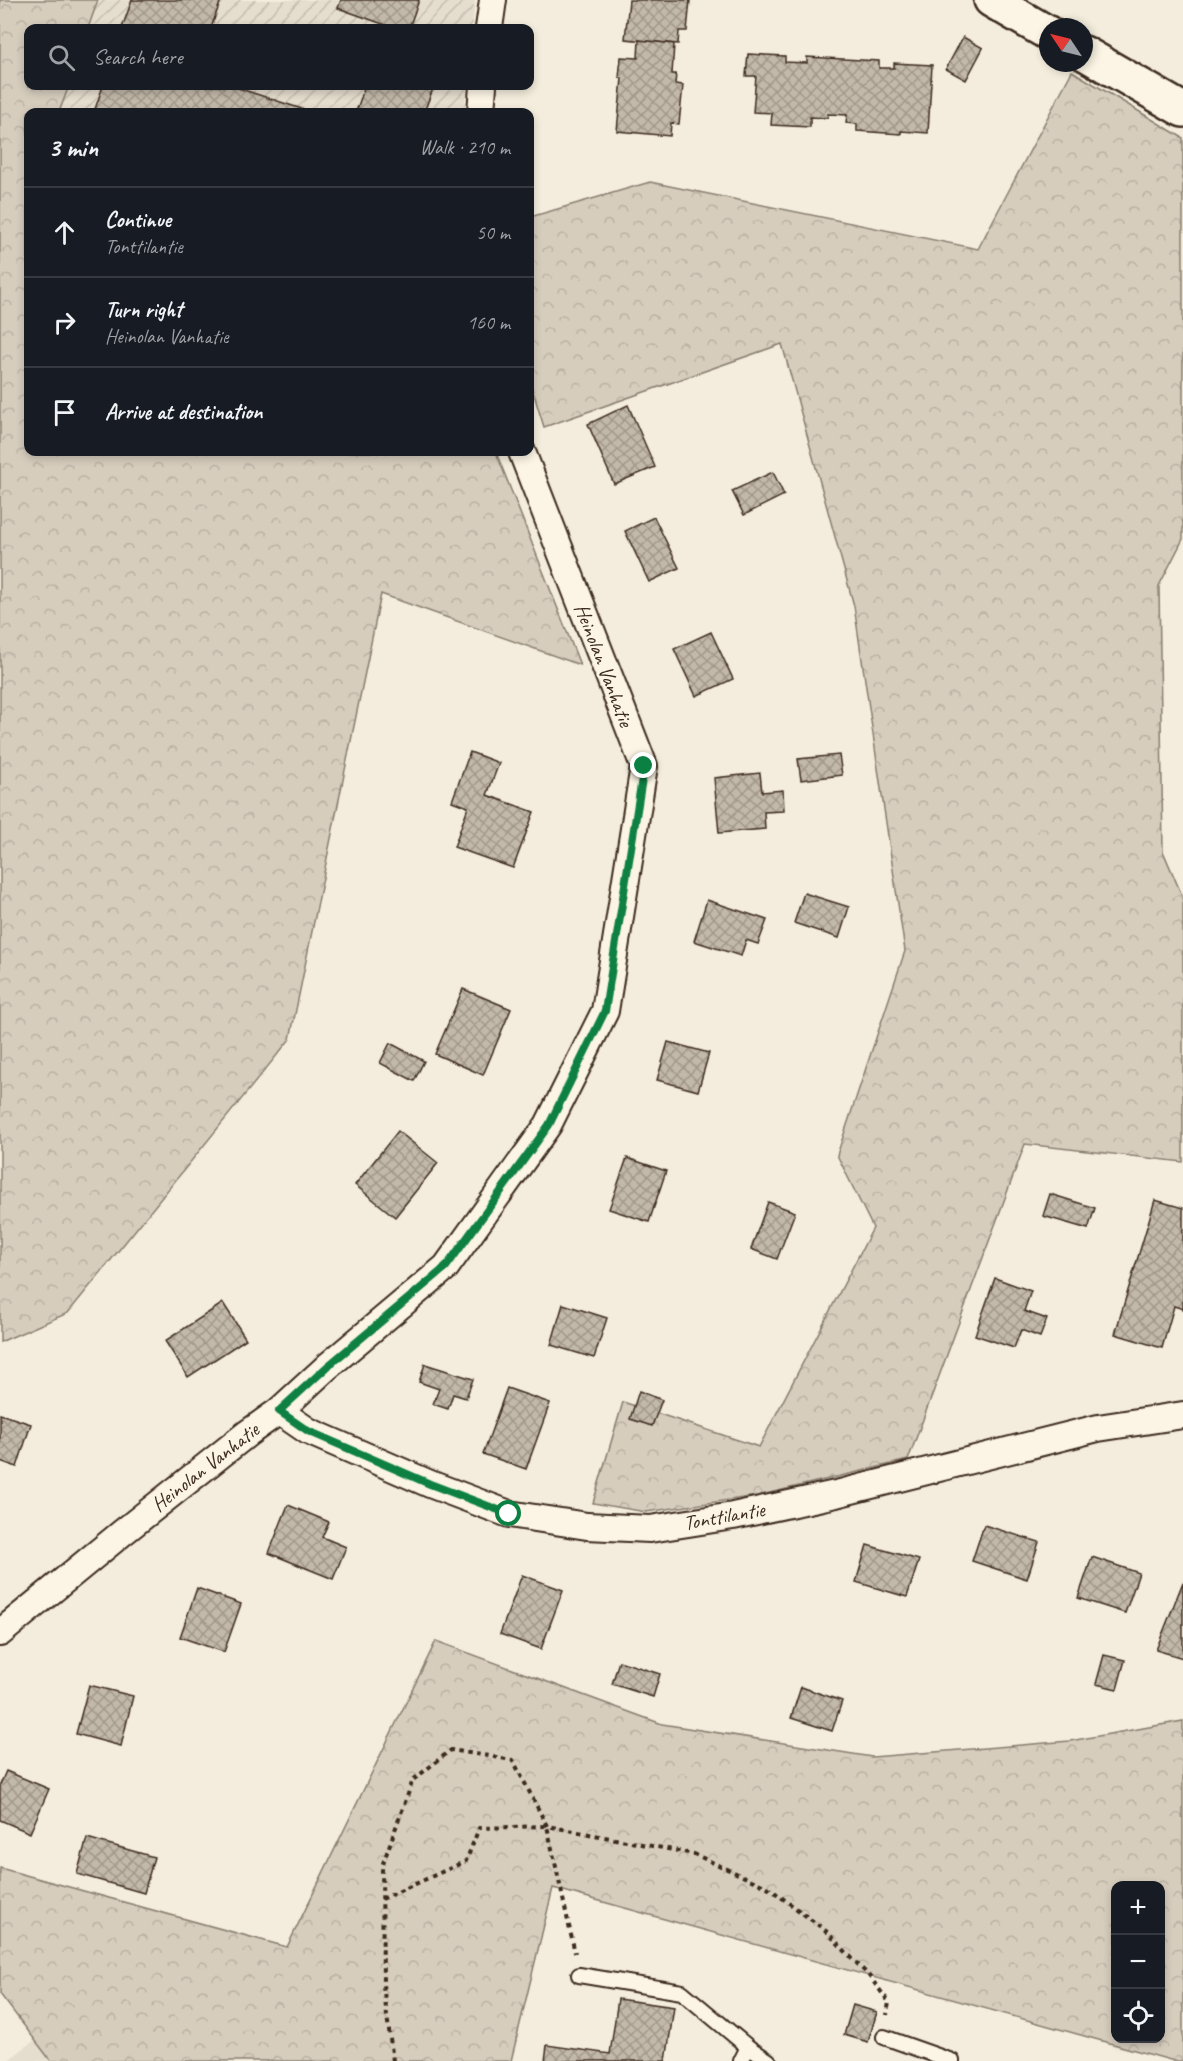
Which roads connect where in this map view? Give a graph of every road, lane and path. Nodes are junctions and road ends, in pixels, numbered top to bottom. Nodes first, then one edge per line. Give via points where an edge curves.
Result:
1 (493, 0) edge
2 (991, 0) edge
3 (490, 24) edge
4 (1039, 28) edge
5 (1093, 58) edge
6 (483, 90) edge
7 (481, 108) edge
8 (1183, 110) edge
9 (524, 456) edge
10 (279, 1411) junction
11 (1183, 1415) edge
12 (0, 1634) edge
13 (547, 1826) junction
14 (382, 1899) junction
15 (579, 1975) joint
16 (884, 2037) joint
17 (748, 2047) junction
18 (393, 2061) edge
19 (741, 2061) edge
20 (770, 2061) edge
21 (952, 2061) edge

1 - 3 street
2 - 4 street
5 - 8 street
6 - 7 street
9 - 10 street, Heinolan Vanhatie via 644,766 605,1011 549,1125 446,1267
10 - 11 street, Tonttilantie via 317,1435 509,1514 587,1526 650,1529 836,1494 1098,1428
10 - 12 street, Heinolan Vanhatie
13 - 14 path via 479,1828 466,1861
13 - 14 path via 513,1760 451,1750 413,1780 382,1866
13 - 15 path
13 - 16 path via 694,1854 769,1888 826,1931 869,1976 889,2002
14 - 18 path via 383,1985
15 - 17 lane via 682,1992
16 - 21 lane
17 - 19 lane
17 - 20 lane

